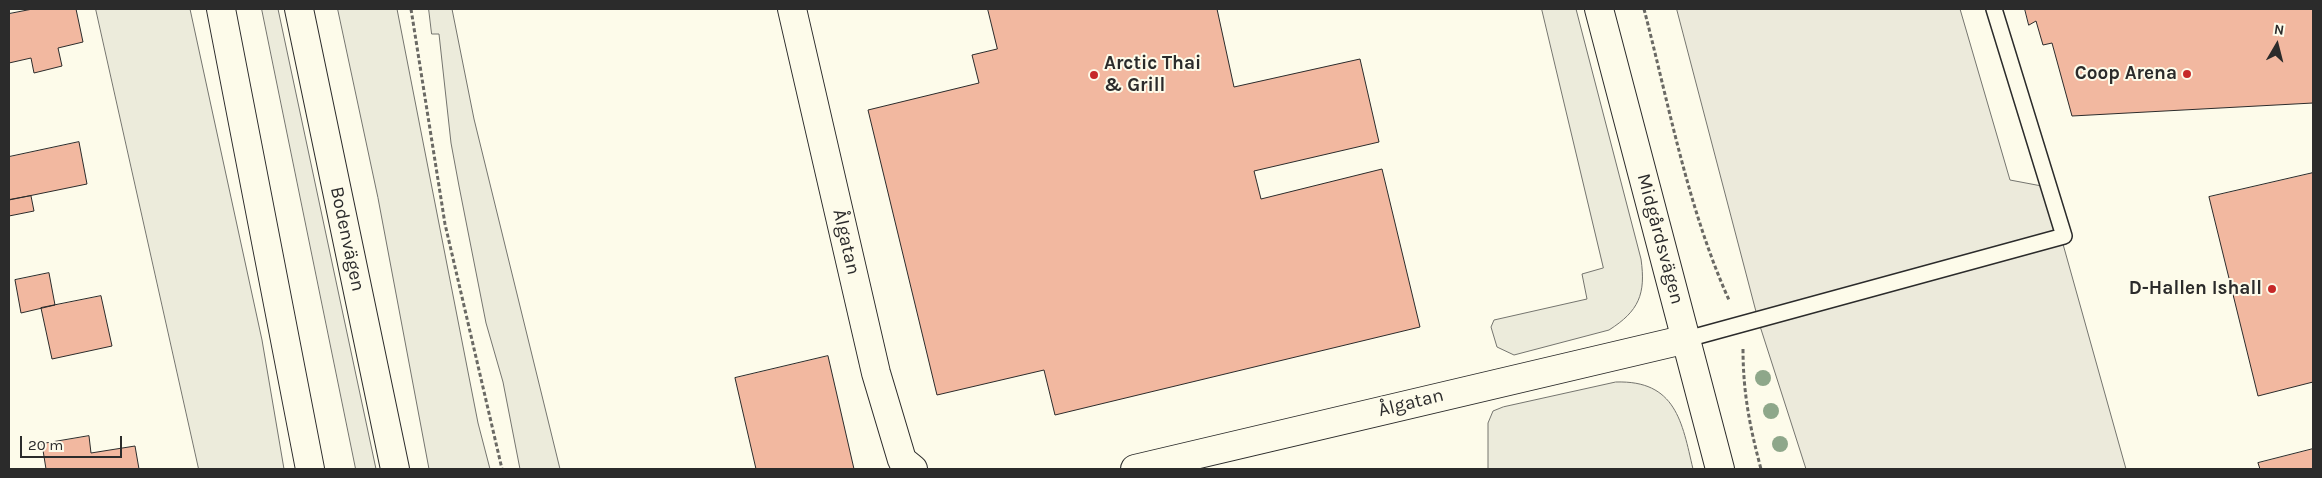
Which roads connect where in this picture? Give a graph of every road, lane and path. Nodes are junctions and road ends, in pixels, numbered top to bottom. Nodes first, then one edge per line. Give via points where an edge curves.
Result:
1 (221, 9) edge
2 (299, 9) edge
3 (411, 9) edge
4 (792, 9) edge
5 (1600, 9) edge
6 (1644, 9) edge
7 (1994, 9) edge
8 (1738, 326) junction
9 (1687, 339) junction
10 (907, 466) edge
11 (310, 469) edge
12 (395, 469) edge
13 (502, 469) edge
14 (1135, 469) edge
15 (1720, 469) edge
16 (1761, 469) edge

1 - 11 street
2 - 12 street, Bodenvägen
3 - 13 path via 445,224
4 - 10 street, Ålgatan via 876,373
5 - 9 street, Midgårdsvägen
6 - 8 path via 1696,213
7 - 8 lane via 2064,236
8 - 9 lane
8 - 16 path via 1743,347 1743,384 1749,422
9 - 14 street, Ålgatan
9 - 15 street, Midgårdsvägen

